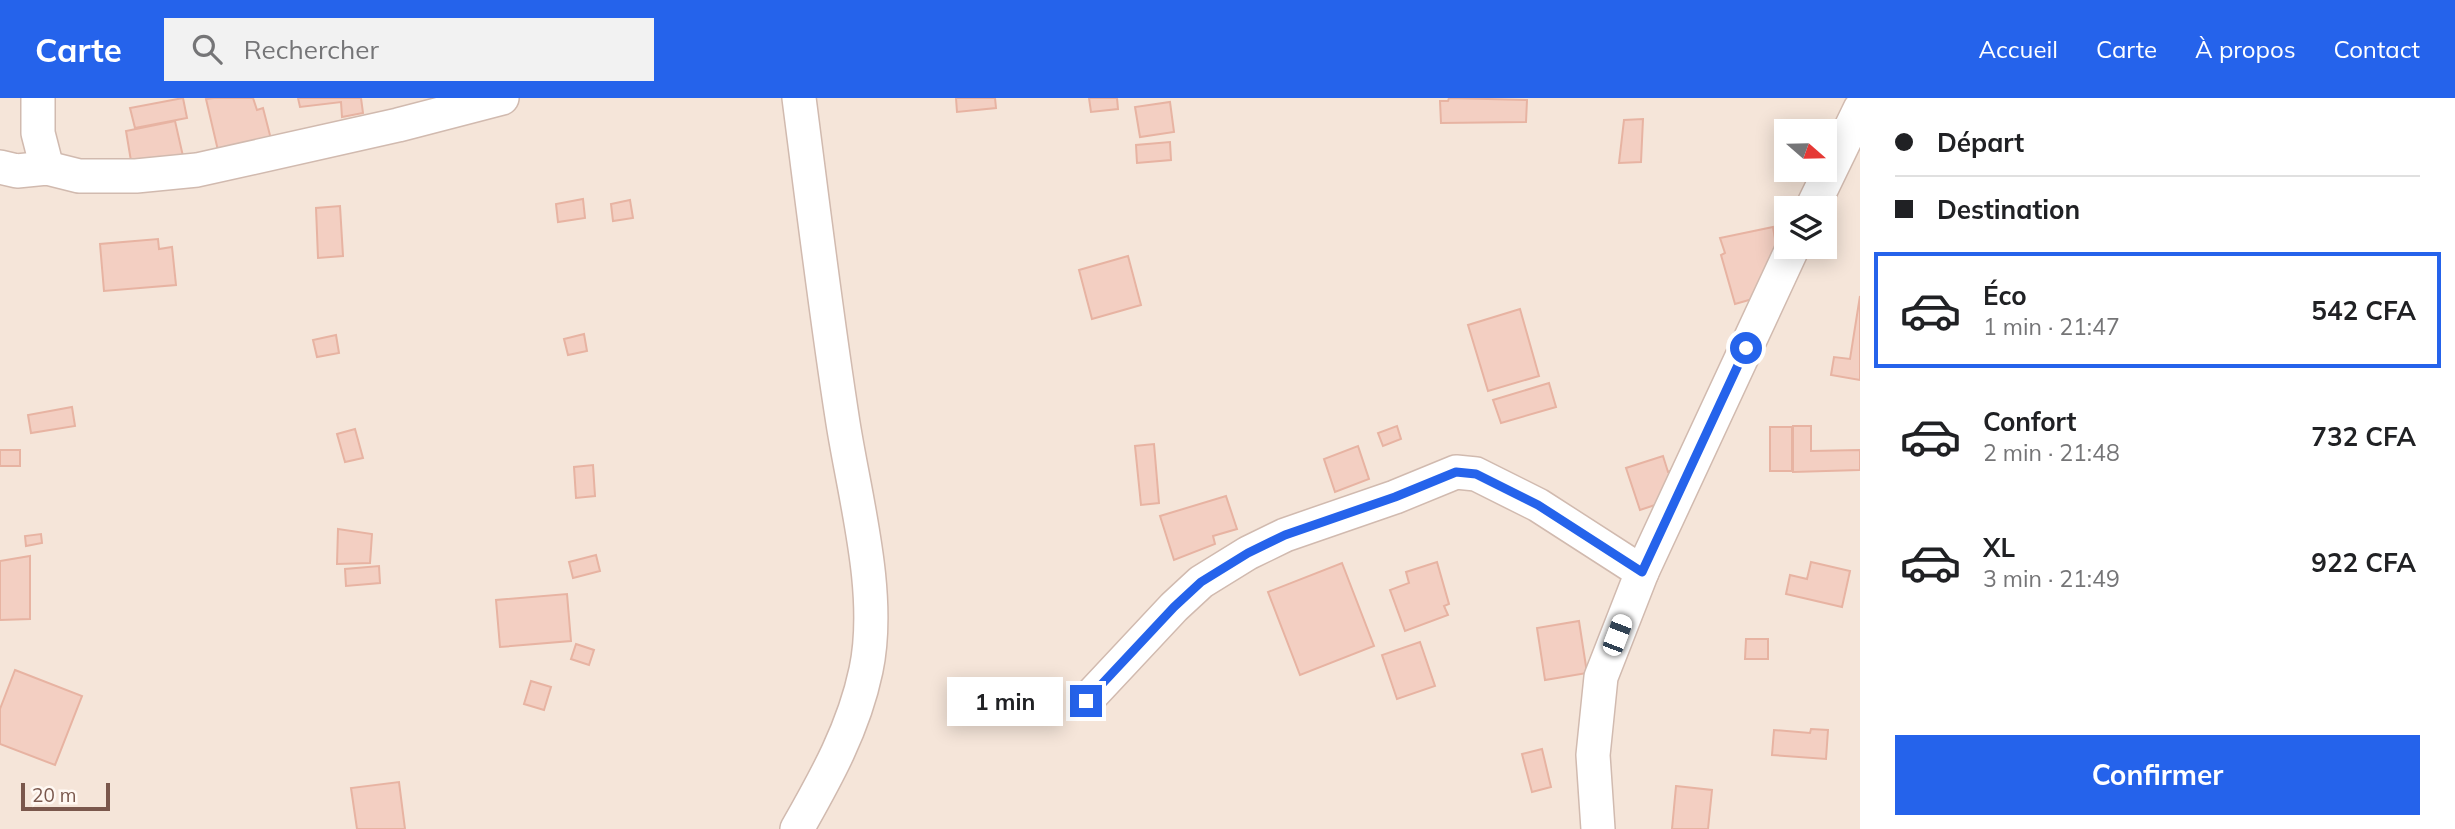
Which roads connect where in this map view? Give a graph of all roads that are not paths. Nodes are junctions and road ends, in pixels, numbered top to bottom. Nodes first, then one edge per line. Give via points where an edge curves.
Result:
1 (38, 98) edge
2 (502, 98) edge
3 (799, 98) edge
4 (1860, 109) edge
5 (16, 173) edge
6 (1818, 196) edge
7 (1787, 259) edge
8 (1642, 572) junction
9 (1086, 701) dead end
10 (797, 829) edge
11 (1598, 829) edge

1 - 5 street via 38,133
2 - 5 street via 197,170 136,176
3 - 10 street via 866,559 870,644 848,732
4 - 6 street
7 - 8 street
8 - 9 street via 1538,505 1476,474 1456,472 1285,535 1201,582
8 - 11 street via 1601,677 1593,755

